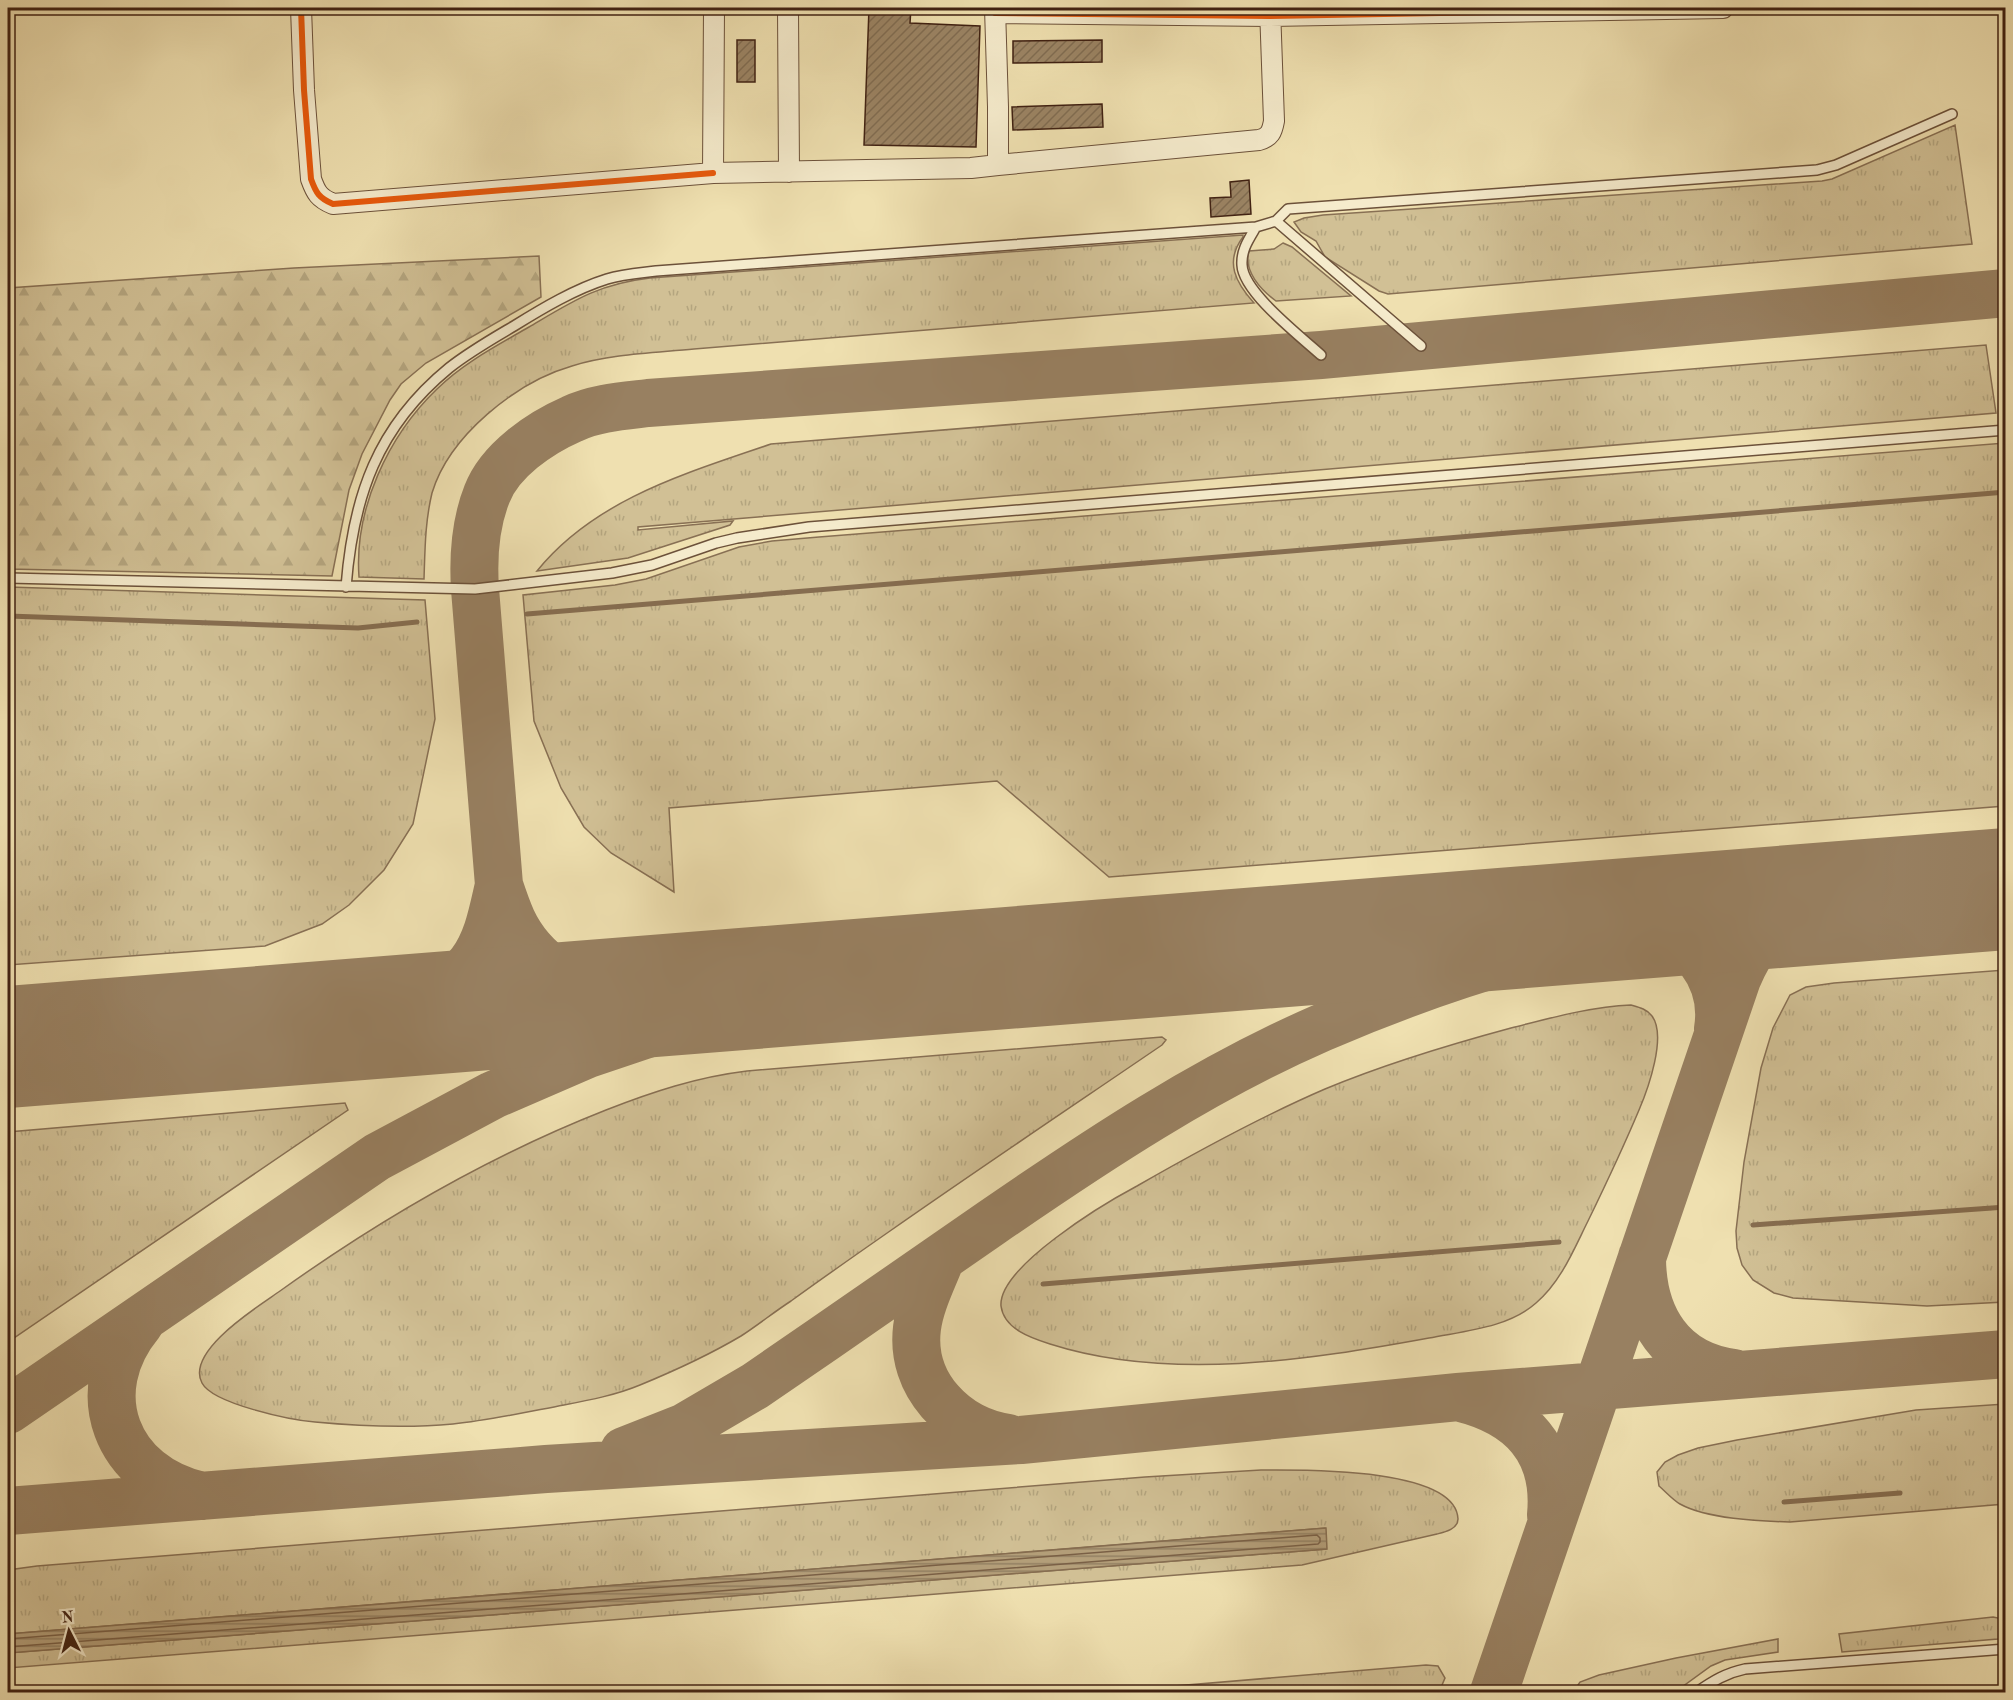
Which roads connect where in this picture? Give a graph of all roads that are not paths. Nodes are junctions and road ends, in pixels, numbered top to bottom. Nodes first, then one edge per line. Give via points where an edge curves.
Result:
1 (301, 8) edge
2 (714, 8) edge
3 (788, 8) edge
4 (1723, 8) edge
5 (1510, 9) edge
6 (995, 10) edge
7 (1270, 12) edge
8 (1952, 114) dead end
9 (998, 165) junction
10 (789, 172) junction
11 (713, 173) junction
12 (1276, 221) junction
13 (1256, 227) junction
14 (1421, 346) dead end
15 (1321, 355) dead end
16 (2006, 430) edge
17 (8, 578) edge
18 (346, 587) junction
19 (2006, 1649) edge
20 (1697, 1692) edge

1 - 11 street via 311,179 321,199 333,204
2 - 11 street
3 - 10 street
4 - 5 street
5 - 7 street
6 - 7 street
6 - 9 street
7 - 9 street via 1274,121 1266,138
8 - 12 lane via 1825,169 1288,209
9 - 10 street
10 - 11 street
12 - 13 lane
12 - 14 lane
13 - 15 lane via 1244,248 1243,274 1272,310
13 - 18 lane via 656,271 606,279 495,337 451,367 405,411 375,458 363,491 350,540
16 - 18 lane via 809,527 737,538 652,565 572,579 475,589
17 - 18 lane
19 - 20 lane via 1745,1669 1728,1673

